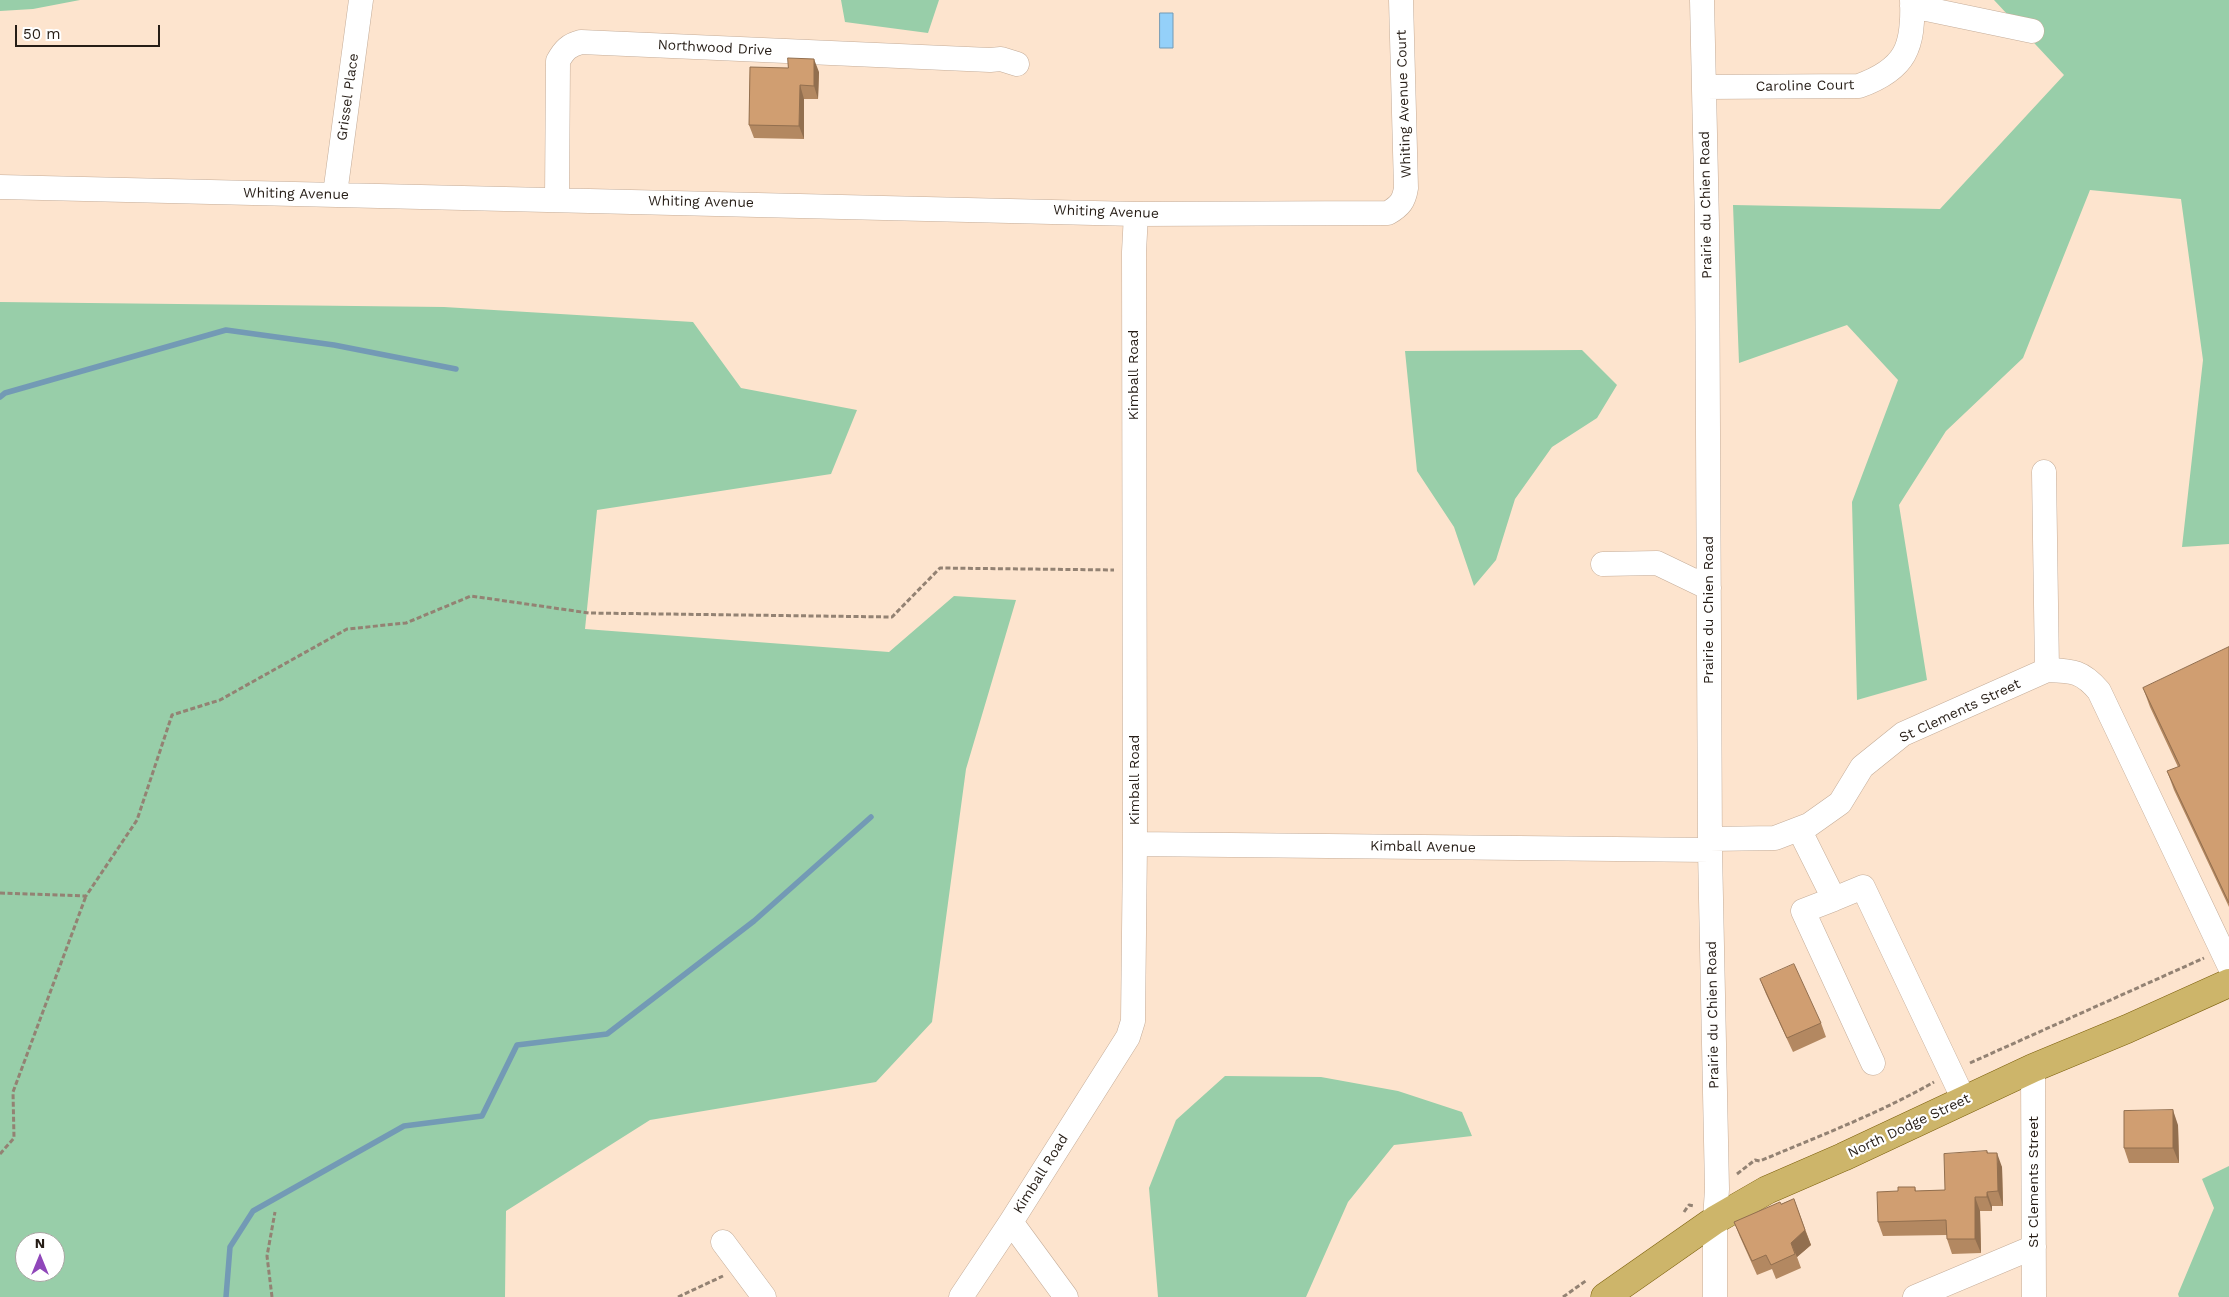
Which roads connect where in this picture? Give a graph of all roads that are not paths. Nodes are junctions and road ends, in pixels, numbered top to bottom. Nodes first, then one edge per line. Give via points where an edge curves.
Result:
1 (361, 0) edge
2 (1401, 0) edge
3 (1702, 0) edge
4 (1912, 3) edge
5 (2032, 31) dead end
6 (1016, 64) dead end
7 (1704, 87) junction
8 (0, 187) edge
9 (335, 194) junction
10 (557, 199) junction
11 (1400, 206) joint
12 (1136, 214) junction
13 (2044, 472) dead end
14 (1603, 564) dead end
15 (1709, 588) junction
16 (2047, 670) junction
17 (1798, 829) junction
18 (1135, 844) junction
19 (1710, 844) junction
20 (1834, 898) junction
21 (2229, 965) edge
22 (2229, 984) edge
23 (1873, 1062) dead end
24 (2033, 1068) junction
25 (1964, 1100) junction
26 (1715, 1220) junction
27 (1011, 1222) junction
28 (723, 1242) dead end
29 (2034, 1247) junction
30 (764, 1297) edge
31 (961, 1297) edge
32 (1066, 1297) edge
33 (1605, 1297) edge
34 (1715, 1297) edge
35 (1915, 1297) edge
36 (2034, 1297) edge

1 - 9 street, Grissel Place
2 - 11 street, Whiting Avenue Court via 1406,188
3 - 7 street, Prairie du Chien Road
4 - 5 street, Caroline Court
4 - 7 street, Caroline Court via 1914,22 1903,56 1877,79 1859,86
6 - 10 street, Northwood Drive via 1001,59 581,42 570,45 558,61
7 - 15 street, Prairie du Chien Road
8 - 9 street, Whiting Avenue
9 - 10 street, Whiting Avenue
10 - 12 street, Whiting Avenue
11 - 12 street, Whiting Avenue via 1388,213
12 - 18 street, Kimball Road
13 - 16 street
14 - 15 street via 1658,563
15 - 19 street, Prairie du Chien Road
16 - 17 street, St Clements Street via 1903,734 1862,767 1840,803
16 - 21 street via 2067,671 2088,678 2099,691
17 - 19 street, St Clements Street via 1775,838
17 - 20 street
18 - 19 street, Kimball Avenue
18 - 27 street, Kimball Road via 1132,1030
19 - 26 street, Prairie du Chien Road
20 - 23 street via 1803,911
20 - 25 street via 1863,887
22 - 24 main road, North Dodge Street
24 - 25 main road, North Dodge Street
24 - 29 street, St Clements Street
25 - 26 main road, North Dodge Street via 1767,1190
26 - 33 main road, North Dodge Street
26 - 34 street, Prairie du Chien Road
27 - 31 street, Kimball Road
27 - 32 street
28 - 30 street
29 - 35 street
29 - 36 street, St Clements Street

